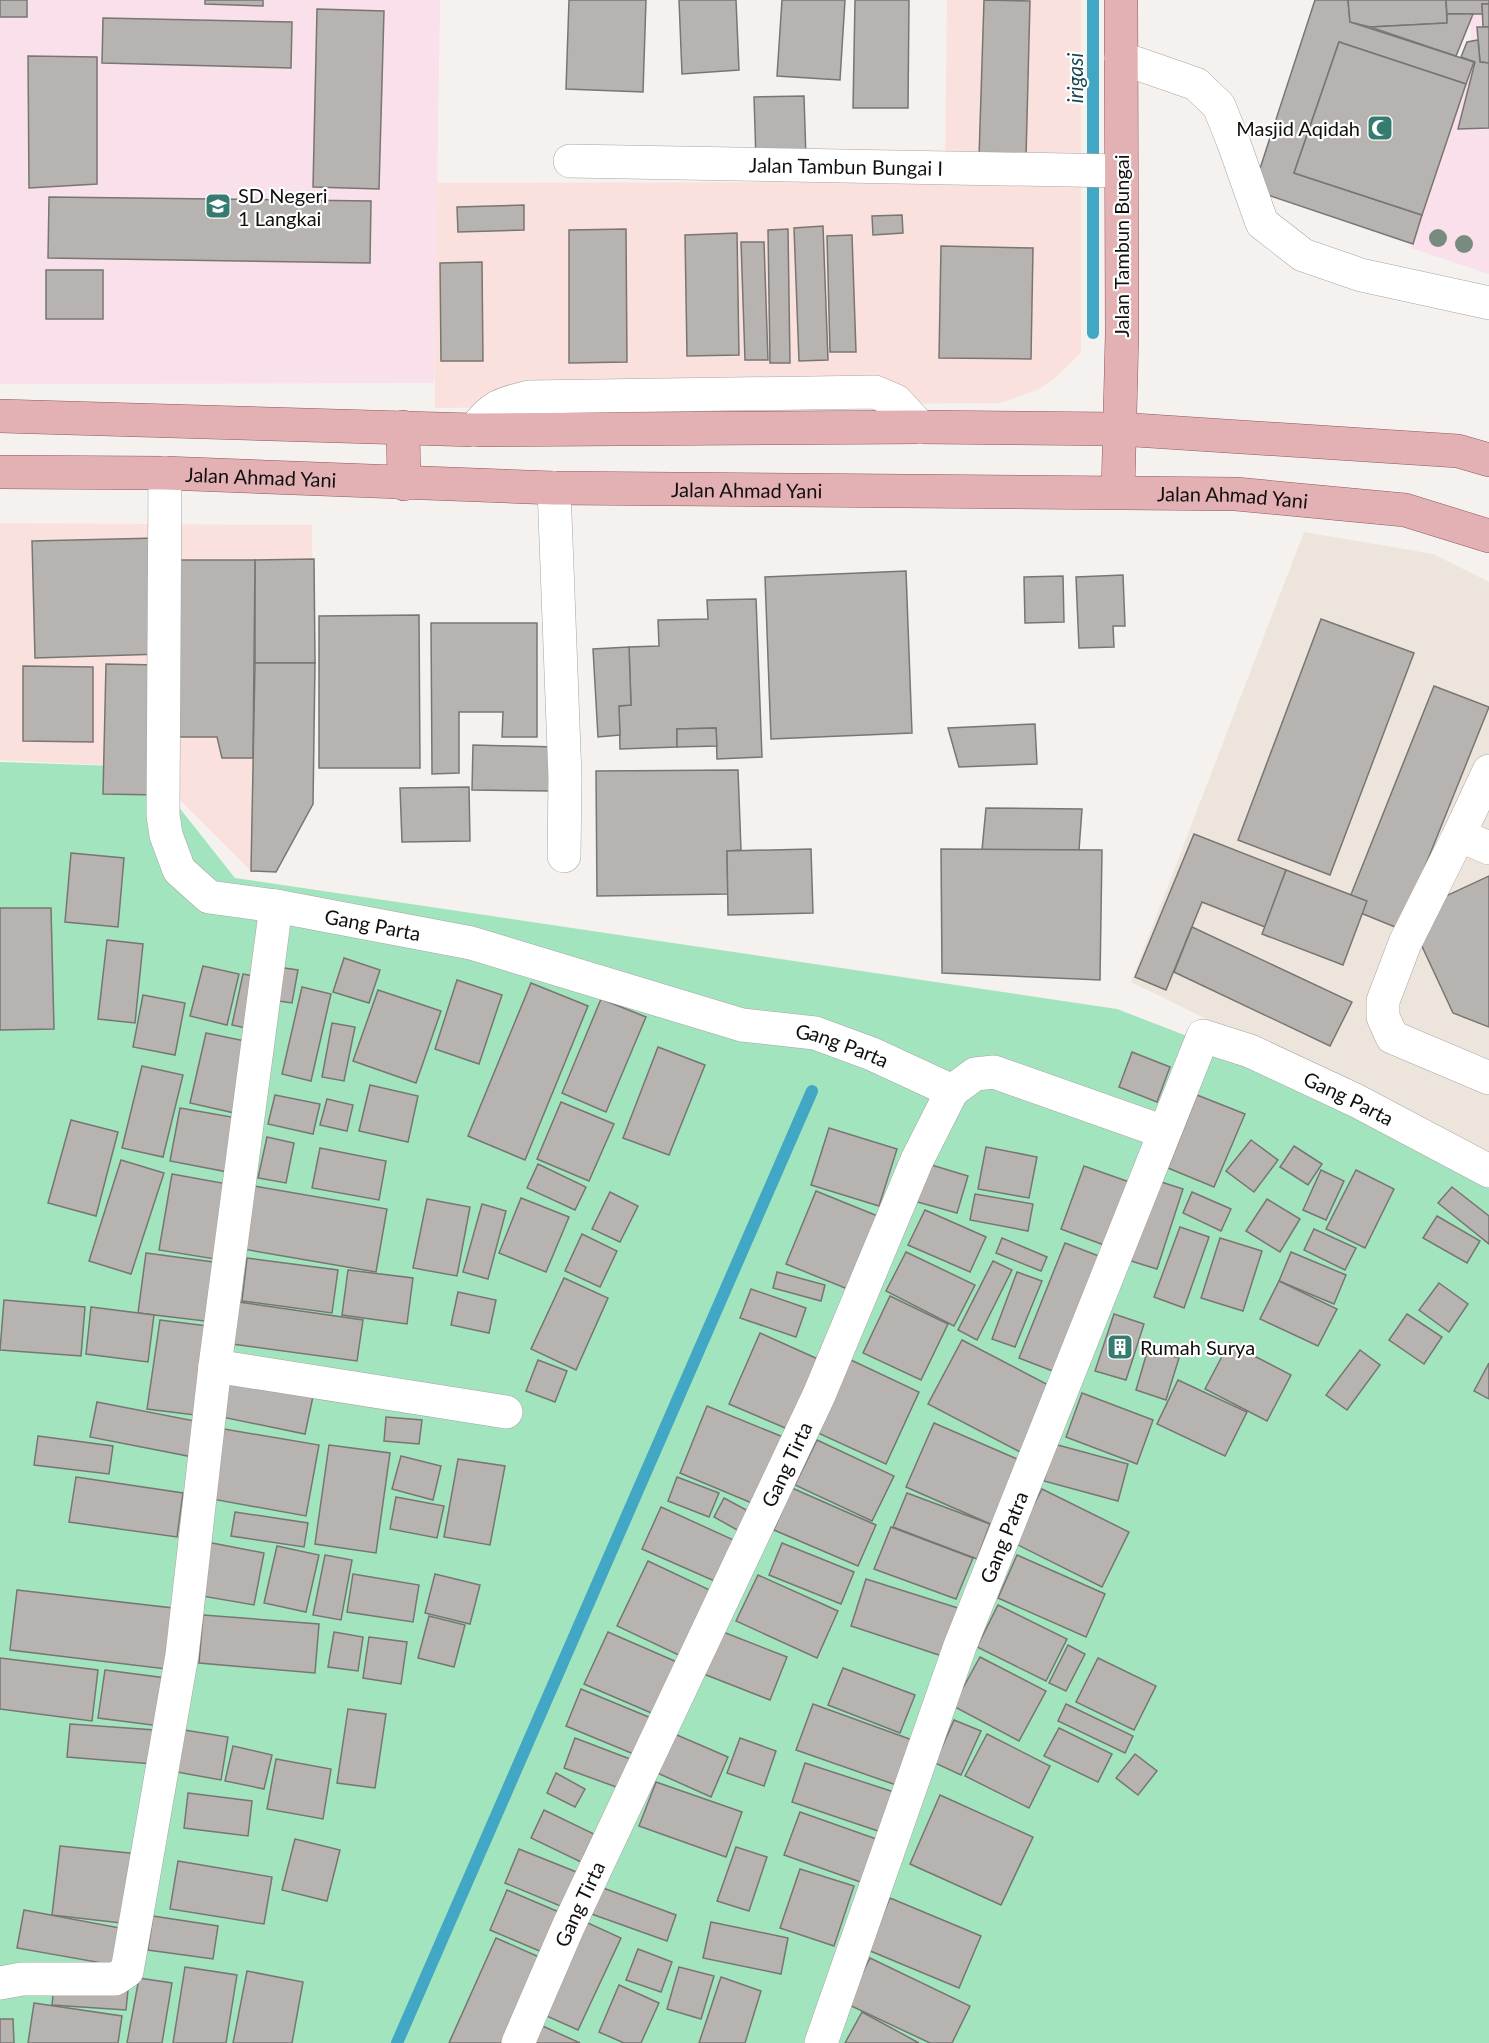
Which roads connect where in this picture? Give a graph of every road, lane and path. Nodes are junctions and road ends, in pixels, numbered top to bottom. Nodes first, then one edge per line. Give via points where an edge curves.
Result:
1 (1121, 0) edge
2 (1121, 58) junction
3 (570, 162) dead end
4 (1121, 171) junction
5 (1489, 303) edge
6 (0, 416) edge
7 (403, 428) junction
8 (1119, 429) junction
9 (1489, 460) edge
10 (0, 472) edge
11 (165, 473) junction
12 (404, 484) junction
13 (554, 488) junction
14 (1118, 492) junction
15 (1489, 536) edge
16 (1489, 771) edge
17 (1459, 835) junction
18 (1489, 848) edge
19 (564, 856) dead end
20 (276, 906) junction
21 (1203, 1036) joint
22 (1489, 1078) edge
23 (952, 1091) junction
24 (1164, 1132) junction
25 (1489, 1171) edge
26 (215, 1366) junction
27 (506, 1412) dead end
28 (0, 1983) edge
29 (518, 2043) edge
30 (821, 2043) edge

1 - 2 main road, Jalan Tambun Bungai
2 - 4 main road, Jalan Tambun Bungai
2 - 5 street via 1196,84 1219,106 1262,223 1303,255 1361,275
3 - 4 street, Jalan Tambun Bungai I
4 - 8 main road, Jalan Tambun Bungai
6 - 7 main road
7 - 8 main road
7 - 12 main road
8 - 9 main road via 1458,451
8 - 14 main road, Jalan Tambun Bungai
10 - 11 main road, Jalan Ahmad Yani
11 - 12 main road, Jalan Ahmad Yani
11 - 20 street, Gang Parta via 166,835 179,870 209,897
12 - 13 main road, Jalan Ahmad Yani
13 - 14 main road, Jalan Ahmad Yani
13 - 19 street via 565,777
14 - 15 main road, Jalan Ahmad Yani via 1236,494 1405,510
16 - 17 street
17 - 18 street
17 - 22 street via 1405,943 1383,1001 1383,1017 1392,1037
20 - 23 street, Gang Parta via 471,942 742,1025 815,1033
20 - 26 street
21 - 24 street, Gang Patra
21 - 25 street, Gang Parta via 1250,1051 1347,1096
23 - 24 street, Gang Tirta via 975,1074 994,1072
23 - 29 street, Gang Tirta via 917,1160 819,1395 568,1927
24 - 30 street, Gang Patra via 960,1646
26 - 27 street
26 - 28 street via 182,1655 127,1971 115,1979 22,1979

